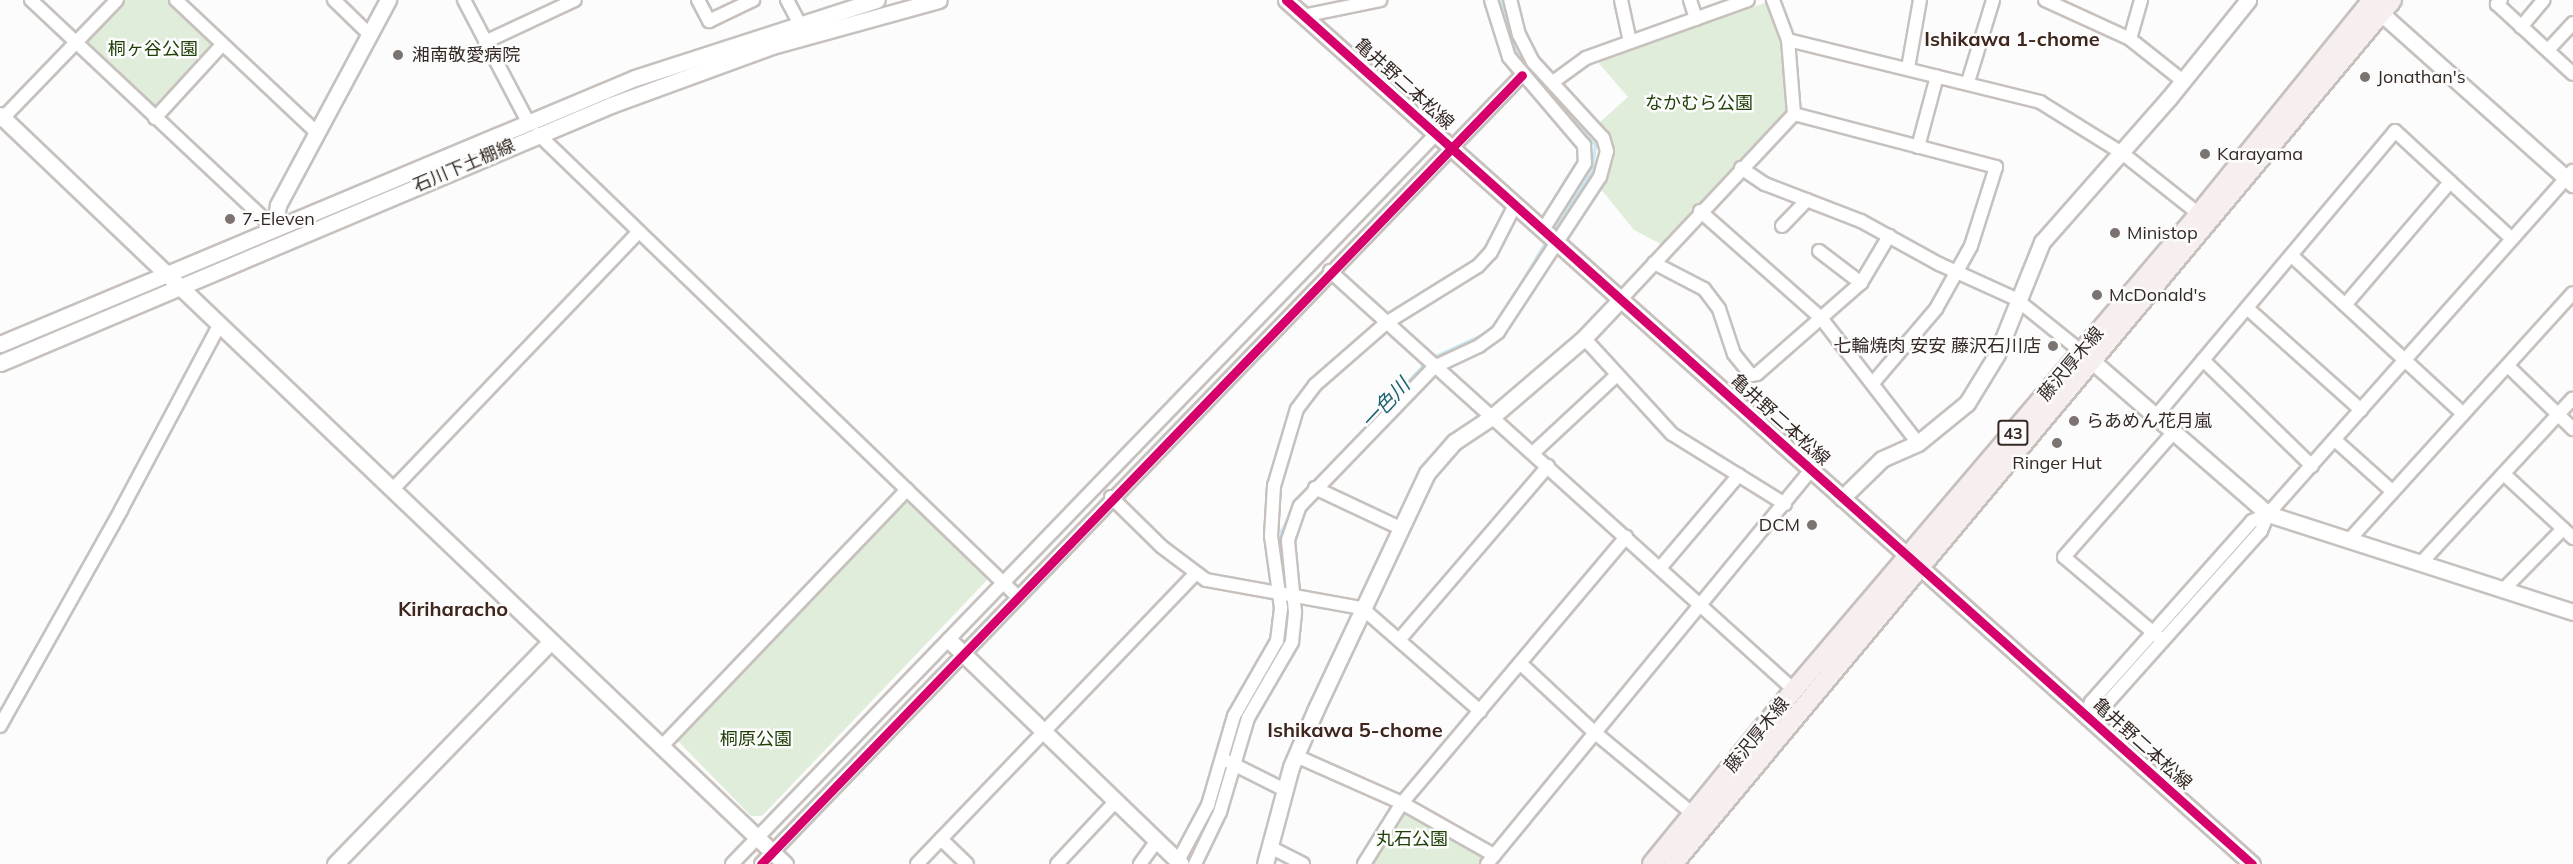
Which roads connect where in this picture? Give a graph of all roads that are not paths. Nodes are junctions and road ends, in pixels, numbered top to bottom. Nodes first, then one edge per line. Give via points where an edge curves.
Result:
1 (32, 0) edge
2 (117, 0) edge
3 (176, 0) edge
4 (334, 0) edge
5 (388, 0) edge
6 (464, 0) edge
7 (575, 0) edge
8 (698, 0) edge
9 (753, 0) edge
10 (787, 0) edge
11 (877, 0) edge
12 (939, 0) edge
13 (1286, 0) edge
14 (1380, 0) edge
15 (1491, 0) edge
16 (1510, 0) edge
17 (1621, 0) edge
18 (1689, 0) edge
19 (1748, 0) edge
20 (1773, 0) edge
21 (1920, 0) edge
22 (1993, 0) edge
23 (2045, 0) edge
24 (2141, 0) edge
25 (2248, 0) edge
26 (2501, 0) edge
27 (2544, 0) edge
28 (2376, 3) edge
29 (1303, 16) junction
30 (1696, 19) junction
31 (799, 22) junction
32 (2573, 23) edge
33 (2521, 27) junction
34 (370, 35) junction
35 (2130, 39) junction
36 (1788, 40) junction
37 (484, 42) junction
38 (1630, 42) junction
39 (77, 43) junction
40 (222, 45) junction
41 (2548, 50) junction
42 (1908, 69) junction
43 (2573, 74) edge
44 (1522, 75) junction
45 (1937, 76) junction
46 (2183, 81) junction
47 (1553, 82) junction
48 (1968, 82) junction
49 (1794, 114) junction
50 (1, 118) edge
51 (155, 118) junction
52 (533, 128) junction
53 (316, 132) junction
54 (1436, 134) junction
55 (1918, 147) junction
56 (1451, 148) junction
57 (2122, 153) junction
58 (1741, 168) junction
59 (2571, 178) edge
60 (2450, 182) junction
61 (1807, 200) junction
62 (1515, 205) junction
63 (1700, 212) junction
64 (2199, 214) junction
65 (1782, 227) dead end
66 (274, 228) junction
67 (639, 232) junction
68 (1550, 236) junction
69 (1889, 236) junction
70 (2512, 239) junction
71 (1819, 251) dead end
72 (2292, 256) junction
73 (1654, 263) junction
74 (1957, 270) junction
75 (1330, 271) junction
76 (167, 274) junction
77 (1861, 283) junction
78 (181, 287) junction
79 (2573, 293) edge
80 (1620, 299) junction
81 (2016, 299) junction
82 (2345, 305) junction
83 (2247, 308) junction
84 (1821, 318) junction
85 (1386, 323) junction
86 (220, 324) junction
87 (1584, 338) junction
88 (0, 344) edge
89 (2087, 356) junction
90 (2203, 360) junction
91 (2405, 361) junction
92 (0, 363) edge
93 (1431, 363) junction
94 (2508, 366) junction
95 (1617, 375) junction
96 (1873, 383) junction
97 (2573, 398) edge
98 (2361, 410) junction
99 (2463, 414) junction
100 (2558, 415) junction
101 (1493, 416) junction
102 (2156, 416) junction
103 (2573, 429) edge
104 (2174, 432) junction
105 (2335, 440) junction
106 (1918, 443) junction
107 (1533, 453) junction
108 (1548, 466) junction
109 (2312, 466) junction
110 (1811, 470) junction
111 (1739, 476) junction
112 (2505, 476) junction
113 (1316, 488) junction
114 (393, 489) junction
115 (907, 490) junction
116 (2392, 491) junction
117 (1111, 497) junction
118 (1842, 498) junction
119 (1785, 504) junction
120 (2268, 514) junction
121 (1400, 528) junction
122 (2563, 529) junction
123 (1626, 537) junction
124 (2573, 538) edge
125 (2349, 540) junction
126 (1914, 561) junction
127 (2421, 563) junction
128 (1659, 568) junction
129 (1195, 574) junction
130 (1003, 582) junction
131 (2503, 590) junction
132 (1279, 594) junction
133 (1293, 596) junction
134 (1018, 597) junction
135 (1700, 604) junction
136 (1362, 608) junction
137 (2573, 612) edge
138 (2157, 636) junction
139 (551, 640) junction
140 (948, 640) junction
141 (1399, 640) junction
142 (962, 653) junction
143 (1520, 663) junction
144 (1794, 690) junction
145 (1480, 711) junction
146 (2086, 717) junction
147 (0, 726) edge
148 (1594, 732) junction
149 (1043, 733) junction
150 (661, 747) junction
151 (1296, 756) junction
152 (1220, 757) junction
153 (1233, 764) junction
154 (1285, 790) junction
155 (1115, 802) junction
156 (1402, 803) junction
157 (1692, 813) junction
158 (757, 837) junction
159 (941, 839) junction
160 (1156, 841) junction
161 (1270, 847) junction
162 (773, 852) junction
163 (1491, 860) edge
164 (341, 862) edge
165 (1180, 862) edge
166 (732, 864) edge
167 (761, 864) edge
168 (785, 864) edge
169 (917, 864) edge
170 (967, 864) edge
171 (1057, 864) edge
172 (1140, 864) edge
173 (1195, 864) edge
174 (1265, 864) edge
175 (1303, 864) edge
176 (1364, 864) edge
177 (1653, 864) edge
178 (1673, 864) edge
179 (2252, 864) edge

1 - 39 street
2 - 39 street
3 - 40 street
4 - 34 street
5 - 34 street
6 - 37 street
7 - 37 street
8 - 9 street via 709,21
10 - 31 street
11 - 31 street, 石川下土棚線
12 - 52 street, 石川下土棚線 via 772,46
13 - 29 street, 亀井野二本松線
14 - 29 street
15 - 44 street via 1503,43
16 - 47 street via 1523,47
17 - 38 street
18 - 30 street
19 - 30 street
20 - 36 street
21 - 42 street
22 - 48 street
23 - 35 street
24 - 35 street
25 - 46 street
26 - 33 street via 2497,4
27 - 33 street
28 - 59 street
28 - 64 main road, 藤沢厚木線 / 43
28 - 89 main road, 藤沢厚木線 / 43
29 - 54 street, 亀井野二本松線
30 - 38 street
31 - 52 street, 石川下土棚線 via 635,78
32 - 41 street
33 - 41 street
34 - 53 street
35 - 46 street
36 - 42 street
36 - 49 street
37 - 52 street
38 - 47 street via 1586,58
39 - 50 street
39 - 51 street
40 - 51 street
40 - 53 street
41 - 43 street
42 - 45 street
44 - 56 street
44 - 68 street via 1580,136 1585,152
45 - 48 street
45 - 55 street
46 - 57 street
47 - 68 street via 1596,127 1606,151 1600,177
48 - 57 street via 2040,102
49 - 55 street
49 - 58 street
50 - 76 street
51 - 66 street
52 - 66 street, 石川下土棚線
52 - 67 street
52 - 78 street, 石川下土棚線
53 - 66 street via 278,205
54 - 56 street, 亀井野二本松線
54 - 130 street
55 - 74 street via 1996,166 1982,217
56 - 62 street, 亀井野二本松線
56 - 75 street
57 - 64 street
57 - 81 street via 2042,242
58 - 61 street via 1765,184
58 - 63 street
59 - 70 street
60 - 70 street
60 - 72 street via 2395,131
60 - 82 street
61 - 65 street
61 - 69 street
62 - 68 street, 亀井野二本松線
62 - 85 street via 1491,252 1478,266
63 - 73 street
63 - 84 street
64 - 89 main road, 藤沢厚木線 / 43
66 - 76 street, 石川下土棚線
67 - 114 street
67 - 115 street
68 - 80 street, 亀井野二本松線
68 - 93 street via 1498,332 1479,346
69 - 74 street
69 - 77 street
70 - 91 street
71 - 77 street
72 - 82 street
72 - 83 street
73 - 80 street
73 - 84 street via 1704,289 1719,309 1734,354 1752,375
74 - 81 street
74 - 96 street via 1936,309
75 - 85 street
75 - 117 street
76 - 78 street
76 - 88 street, 石川下土棚線
77 - 84 street
78 - 86 street
78 - 92 street, 石川下土棚線
79 - 94 street
80 - 87 street
80 - 110 street, 亀井野二本松線
81 - 89 street
81 - 106 street via 1987,374 1956,414
82 - 91 street
83 - 90 street
83 - 98 street
84 - 96 street
85 - 93 street
85 - 132 street via 1315,385 1291,424 1277,469 1272,512 1272,558
86 - 114 street
86 - 147 street
87 - 95 street
87 - 101 street
89 - 102 street
89 - 126 main road, 藤沢厚木線 / 43
90 - 102 street
90 - 109 street
91 - 98 street
91 - 99 street
93 - 101 street
93 - 113 street
94 - 99 street
94 - 100 street
95 - 107 street
95 - 111 street via 1672,434
96 - 106 street
97 - 100 street
98 - 105 street
99 - 116 street
100 - 103 street
100 - 112 street
101 - 107 street
101 - 121 street via 1440,454
102 - 104 street
104 - 120 street
104 - 138 street via 2064,556
105 - 109 street
105 - 116 street
106 - 118 street via 1882,459
107 - 108 street
108 - 123 street
108 - 141 street
109 - 120 street
110 - 118 street, 亀井野二本松線
110 - 119 street
111 - 119 street
111 - 128 street
112 - 122 street
112 - 127 street
113 - 121 street
113 - 133 street via 1300,506 1288,540
114 - 139 street
115 - 130 street
115 - 150 street
116 - 125 street
117 - 129 street
117 - 134 street
118 - 126 street, 亀井野二本松線
119 - 135 street
120 - 125 street
120 - 138 street via 2252,520
121 - 136 street
122 - 124 street
122 - 131 street
123 - 128 street
123 - 143 street
125 - 127 street
126 - 144 main road, 藤沢厚木線 / 43
126 - 146 street, 亀井野二本松線
126 - 178 main road, 藤沢厚木線 / 43
127 - 131 street
128 - 135 street
129 - 132 street via 1217,584
129 - 149 street
130 - 134 street
130 - 140 street
131 - 137 street
132 - 133 street
132 - 152 street via 1277,641 1234,716
133 - 136 street
133 - 153 street via 1295,627 1289,648 1248,718
134 - 142 street
135 - 144 street
135 - 148 street
136 - 141 street
136 - 151 street
138 - 146 street via 2091,702
139 - 150 street
139 - 164 street
140 - 142 street
140 - 158 street
141 - 145 street
142 - 149 street
142 - 162 street
143 - 145 street
143 - 148 street
144 - 157 main road, 藤沢厚木線 / 43
145 - 156 street
146 - 179 street, 亀井野二本松線
148 - 157 street
148 - 163 street
149 - 155 street
149 - 159 street
150 - 158 street
151 - 154 street
151 - 156 street
152 - 153 street
152 - 165 street via 1208,805
153 - 154 street
153 - 173 street via 1220,813
154 - 161 street
155 - 160 street
155 - 171 street
156 - 163 street
156 - 176 street
157 - 177 main road, 藤沢厚木線 / 43
158 - 162 street
158 - 166 street
159 - 169 street
159 - 170 street
160 - 165 street
160 - 172 street
161 - 174 street
161 - 175 street
162 - 167 street
162 - 168 street

